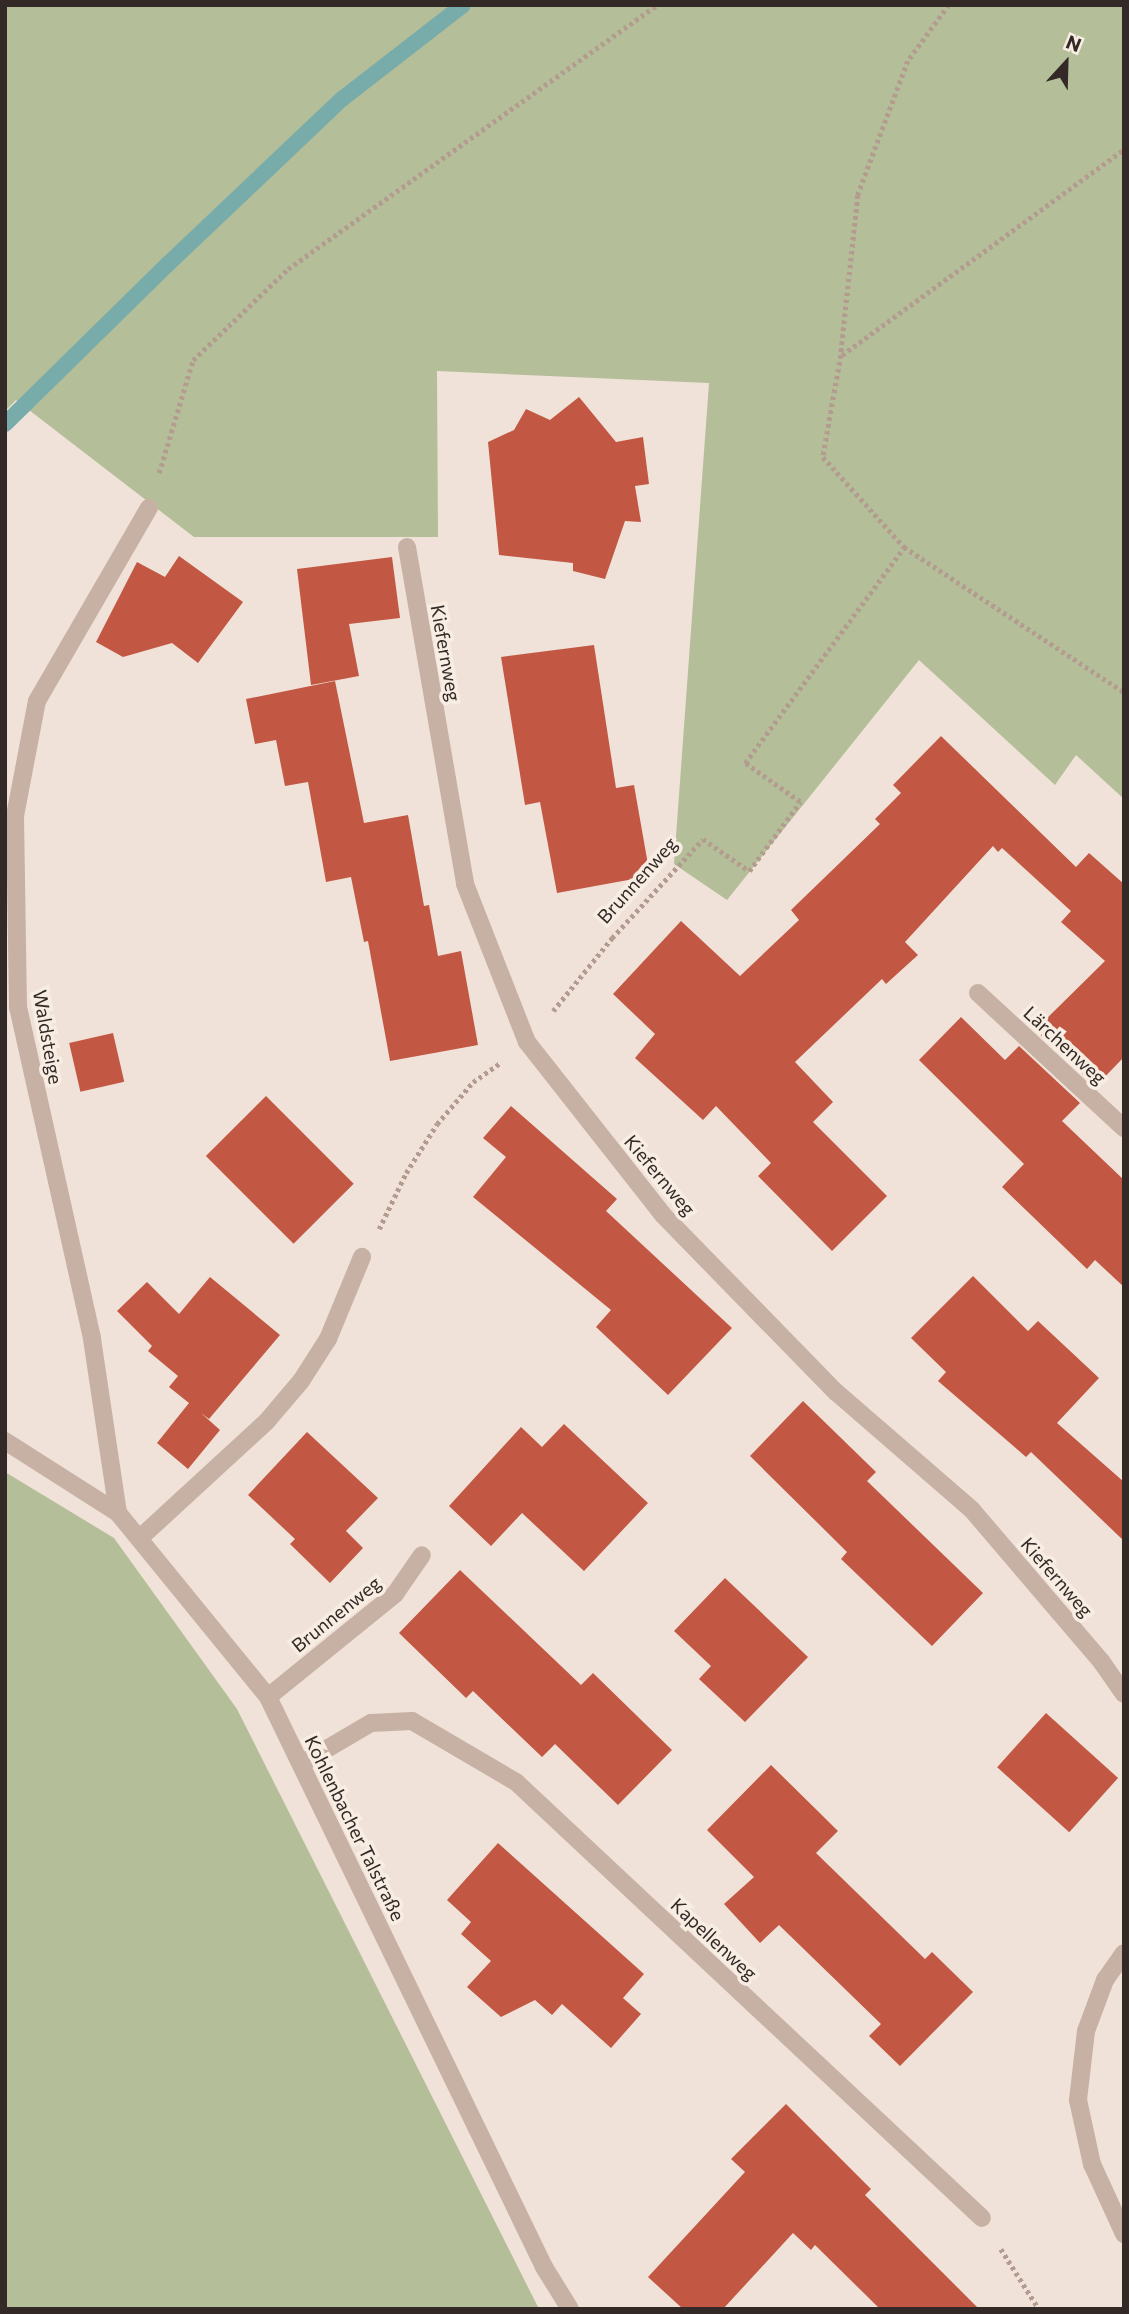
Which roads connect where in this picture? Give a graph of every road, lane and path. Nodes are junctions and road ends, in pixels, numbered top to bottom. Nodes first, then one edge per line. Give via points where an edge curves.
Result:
1 (657, 5) edge
2 (949, 5) edge
3 (1124, 149) edge
4 (841, 355) junction
5 (149, 508) joint
6 (407, 547) dead end
7 (904, 547) junction
8 (1124, 692) edge
9 (978, 993) dead end
10 (527, 1042) junction
11 (1124, 1128) edge
12 (362, 1257) joint
13 (5, 1441) edge
14 (118, 1513) junction
15 (141, 1537) junction
16 (422, 1556) dead end
17 (1124, 1694) edge
18 (268, 1697) junction
19 (301, 1764) junction
20 (1124, 1953) edge
21 (982, 2218) joint
22 (1124, 2234) edge
23 (570, 2309) edge
24 (1039, 2309) edge

1 - 5 path via 288,269 193,360
2 - 4 path via 908,61 858,195
3 - 4 path
4 - 7 path via 823,457
5 - 14 street, Waldsteige via 37,701 15,816 18,1007 92,1338
6 - 10 street, Kiefernweg via 465,884
7 - 8 path
7 - 10 path, Brunnenweg via 745,762 800,802 749,871 703,839 612,938
9 - 11 street, Lärchenweg
10 - 12 path, Brunnenweg via 474,1082 437,1124
10 - 17 street, Kiefernweg via 663,1215 836,1392 972,1510
12 - 15 street via 328,1339 301,1381 267,1421
13 - 14 street, Kohlenbacher Talstraße
14 - 15 street, Kohlenbacher Talstraße
15 - 18 street, Kohlenbacher Talstraße
16 - 18 street, Brunnenweg via 396,1594
18 - 19 street, Kohlenbacher Talstraße
19 - 21 street, Kapellenweg via 371,1723 412,1721 516,1782
19 - 23 street, Kohlenbacher Talstraße via 544,2267
20 - 22 street via 1105,1980 1086,2031 1078,2100 1092,2164
21 - 24 path

